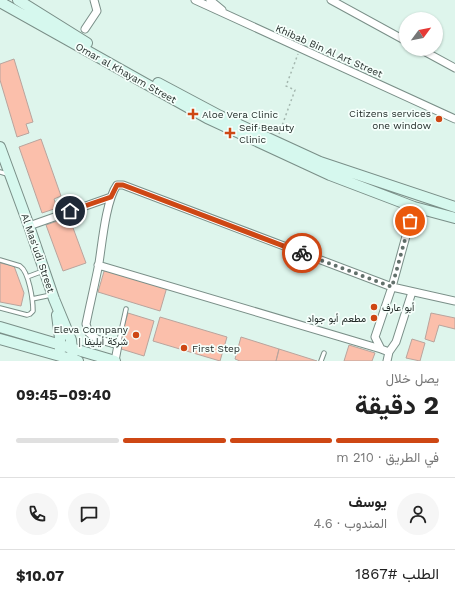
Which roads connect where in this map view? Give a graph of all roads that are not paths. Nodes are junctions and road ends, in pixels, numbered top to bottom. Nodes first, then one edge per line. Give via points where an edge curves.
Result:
1 (18, 0) edge
2 (94, 0) edge
3 (195, 0) edge
4 (210, 0) edge
5 (331, 0) edge
6 (0, 2) edge
7 (229, 16) junction
8 (85, 29) dead end
9 (399, 37) edge
10 (433, 56) edge
11 (455, 68) edge
12 (455, 119) edge
13 (0, 147) edge
14 (0, 172) edge
15 (10, 174) junction
16 (111, 197) junction
17 (414, 207) junction
18 (455, 207) edge
19 (455, 218) edge
20 (29, 226) junction
21 (0, 260) edge
22 (98, 265) junction
23 (44, 270) junction
24 (27, 277) junction
25 (392, 287) junction
26 (412, 292) junction
27 (53, 297) junction
28 (32, 298) junction
29 (455, 301) edge
30 (0, 308) edge
31 (126, 309) dead end
32 (0, 327) edge
33 (0, 339) edge
34 (60, 345) junction
35 (118, 345) junction
36 (73, 348) junction
37 (381, 349) junction
38 (389, 352) junction
39 (324, 353) dead end
40 (60, 356) junction
41 (76, 360) edge
42 (115, 361) edge
43 (321, 361) edge
44 (386, 361) edge

1 - 18 street, Omar al Khayam Street via 122,64 220,116 320,162
2 - 8 street via 97,10
3 - 7 street, Khibab Bin Al Art Street
4 - 7 street
5 - 9 street
6 - 17 street, Omar al Khayam Street via 207,118 330,175
7 - 12 street, Khibab Bin Al Art Street
10 - 11 street
13 - 15 street, Al Mas'udi Street
14 - 15 lane
15 - 20 street, Al Mas'udi Street
16 - 20 street
16 - 22 street
16 - 25 street via 117,185 123,185
17 - 19 street, Omar al Khayam Street
17 - 25 street
20 - 23 street, Al Mas'udi Street
21 - 24 lane via 20,266
22 - 35 street via 86,324 89,333 97,339
22 - 37 street
23 - 24 lane
23 - 27 street, Al Mas'udi Street
24 - 28 lane
25 - 26 street
25 - 37 street via 374,337
26 - 29 street
26 - 38 street via 396,342
27 - 28 lane
27 - 34 street
27 - 36 street, Al Mas'udi Street
28 - 30 lane via 33,311 27,315
31 - 35 lane
32 - 34 street
33 - 40 street
34 - 36 street
34 - 40 street
35 - 42 street
36 - 41 street, Al Mas'udi Street
36 - 42 street
37 - 38 street
38 - 44 street
39 - 43 lane
40 - 41 street

